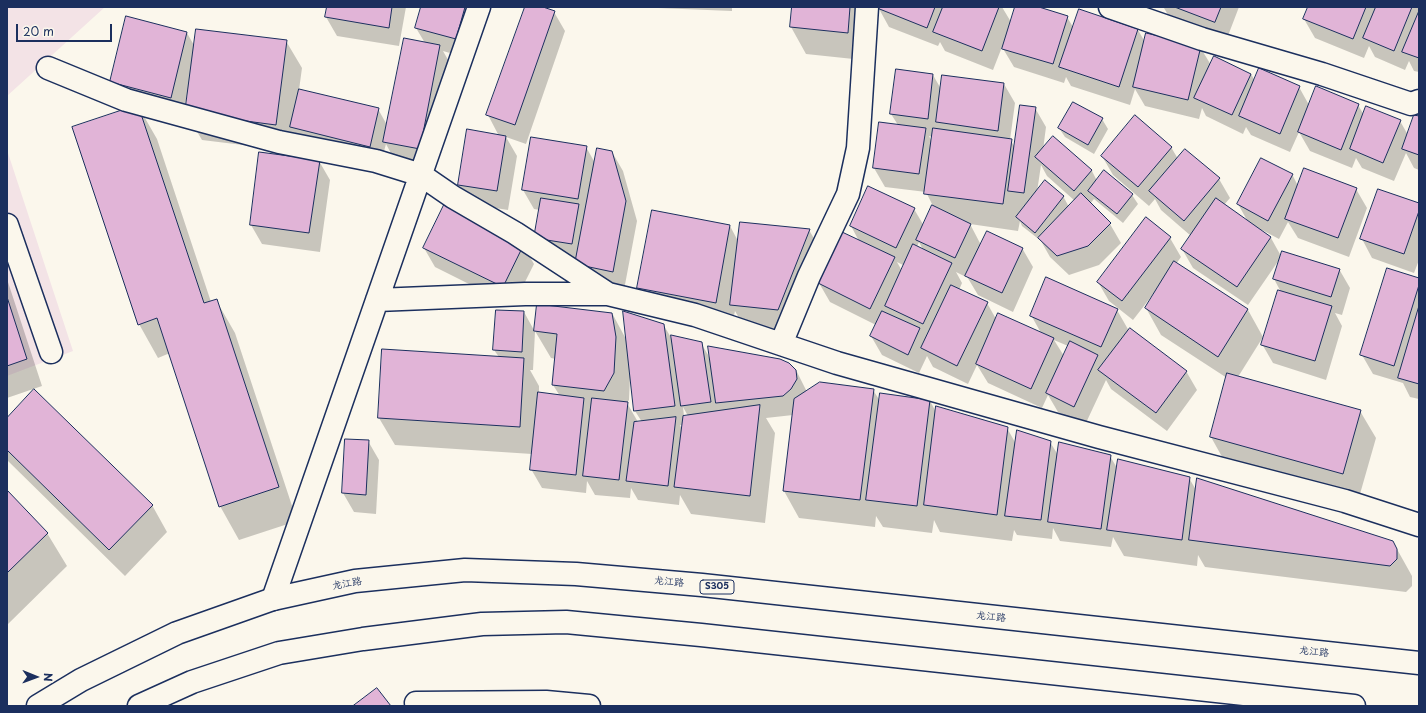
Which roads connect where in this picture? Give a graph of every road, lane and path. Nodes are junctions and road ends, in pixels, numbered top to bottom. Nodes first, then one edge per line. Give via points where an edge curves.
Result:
1 (479, 7) edge
2 (867, 7) edge
3 (1110, 7) edge
4 (48, 68) dead end
5 (1419, 101) edge
6 (421, 175) junction
7 (7, 225) edge
8 (608, 294) junction
9 (377, 300) junction
10 (781, 344) junction
11 (51, 352) dead end
12 (1419, 525) edge
13 (273, 599) junction
14 (1419, 663) edge
15 (416, 703) dead end
16 (38, 706) edge
17 (138, 706) edge
18 (588, 706) edge
19 (1354, 706) edge

1 - 6 street
2 - 10 street via 858,148 848,194 808,276
3 - 5 street via 1202,39 1322,74 1411,104
4 - 6 street via 126,100 279,142 376,160
6 - 8 street
6 - 9 street
7 - 11 street
8 - 9 street via 525,294
8 - 10 street via 696,315
9 - 13 street
10 - 12 street via 837,363 1099,437 1345,501
13 - 14 street, 龙江路 / S305 via 355,581 465,570 576,574 710,586
13 - 16 street, 龙江路 / S305 via 177,633 81,680
15 - 18 street via 546,702
17 - 19 street via 192,682 279,653 482,624 566,622

